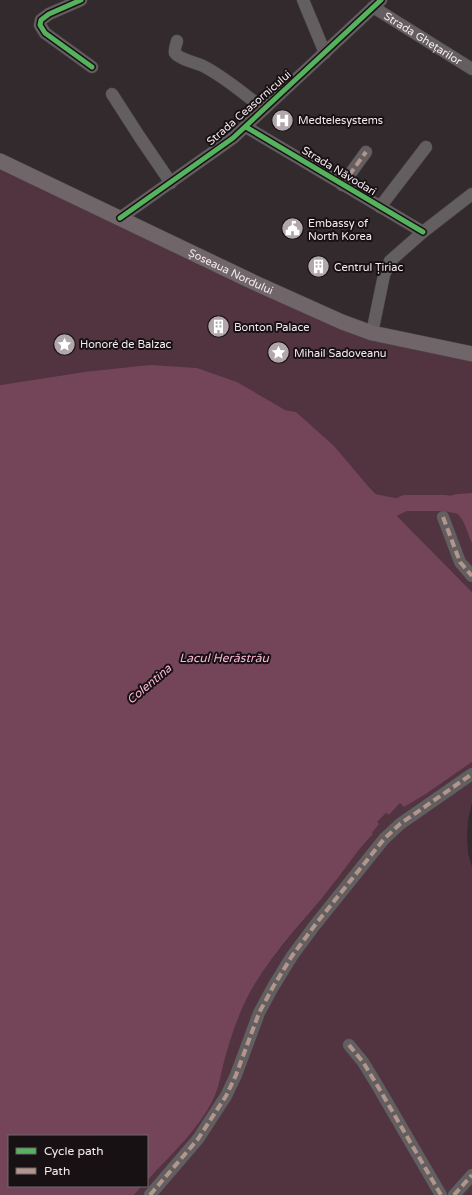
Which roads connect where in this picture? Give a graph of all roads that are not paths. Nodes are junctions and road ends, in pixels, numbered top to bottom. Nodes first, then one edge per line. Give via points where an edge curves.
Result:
1 (81, 0) edge
2 (303, 0) edge
3 (377, 4) edge
4 (56, 5) edge
5 (177, 41) dead end
6 (325, 53) junction
7 (92, 67) dead end
8 (472, 69) edge
9 (112, 94) dead end
10 (264, 109) junction
11 (246, 126) junction
12 (426, 147) dead end
13 (366, 152) dead end
14 (0, 161) edge
15 (171, 183) junction
16 (342, 185) junction
17 (472, 194) edge
18 (380, 207) junction
19 (120, 218) junction
20 (423, 232) junction
21 (372, 333) junction
22 (472, 354) edge
23 (442, 517) dead end
24 (472, 576) edge
25 (472, 774) edge
26 (349, 1045) dead end
27 (472, 1174) edge
28 (150, 1195) edge
29 (441, 1195) edge
30 (454, 1195) edge

1 - 4 street
2 - 6 street
3 - 6 street, Strada Ceasornicului
3 - 8 street, Strada Ghețarilor
4 - 7 street via 41,20 42,29
5 - 10 street via 175,54 212,71
6 - 10 street, Strada Ceasornicului
9 - 15 street
10 - 11 street, Strada Ceasornicului
11 - 15 street, Strada Ceasornicului
11 - 16 street, Strada Năvodari
12 - 18 street
13 - 16 street
14 - 19 main road, Șoseaua Nordului
15 - 19 street, Strada Ceasornicului
16 - 18 street, Strada Năvodari
17 - 20 street
18 - 20 street, Strada Năvodari
19 - 21 main road, Șoseaua Nordului via 310,308
20 - 21 street via 390,261 384,275
21 - 22 main road, Șoseaua Nordului
23 - 24 street via 460,562
25 - 28 street via 400,824 384,839 315,925 273,986 259,1013 226,1096 198,1139
26 - 29 street via 363,1062
27 - 30 street

